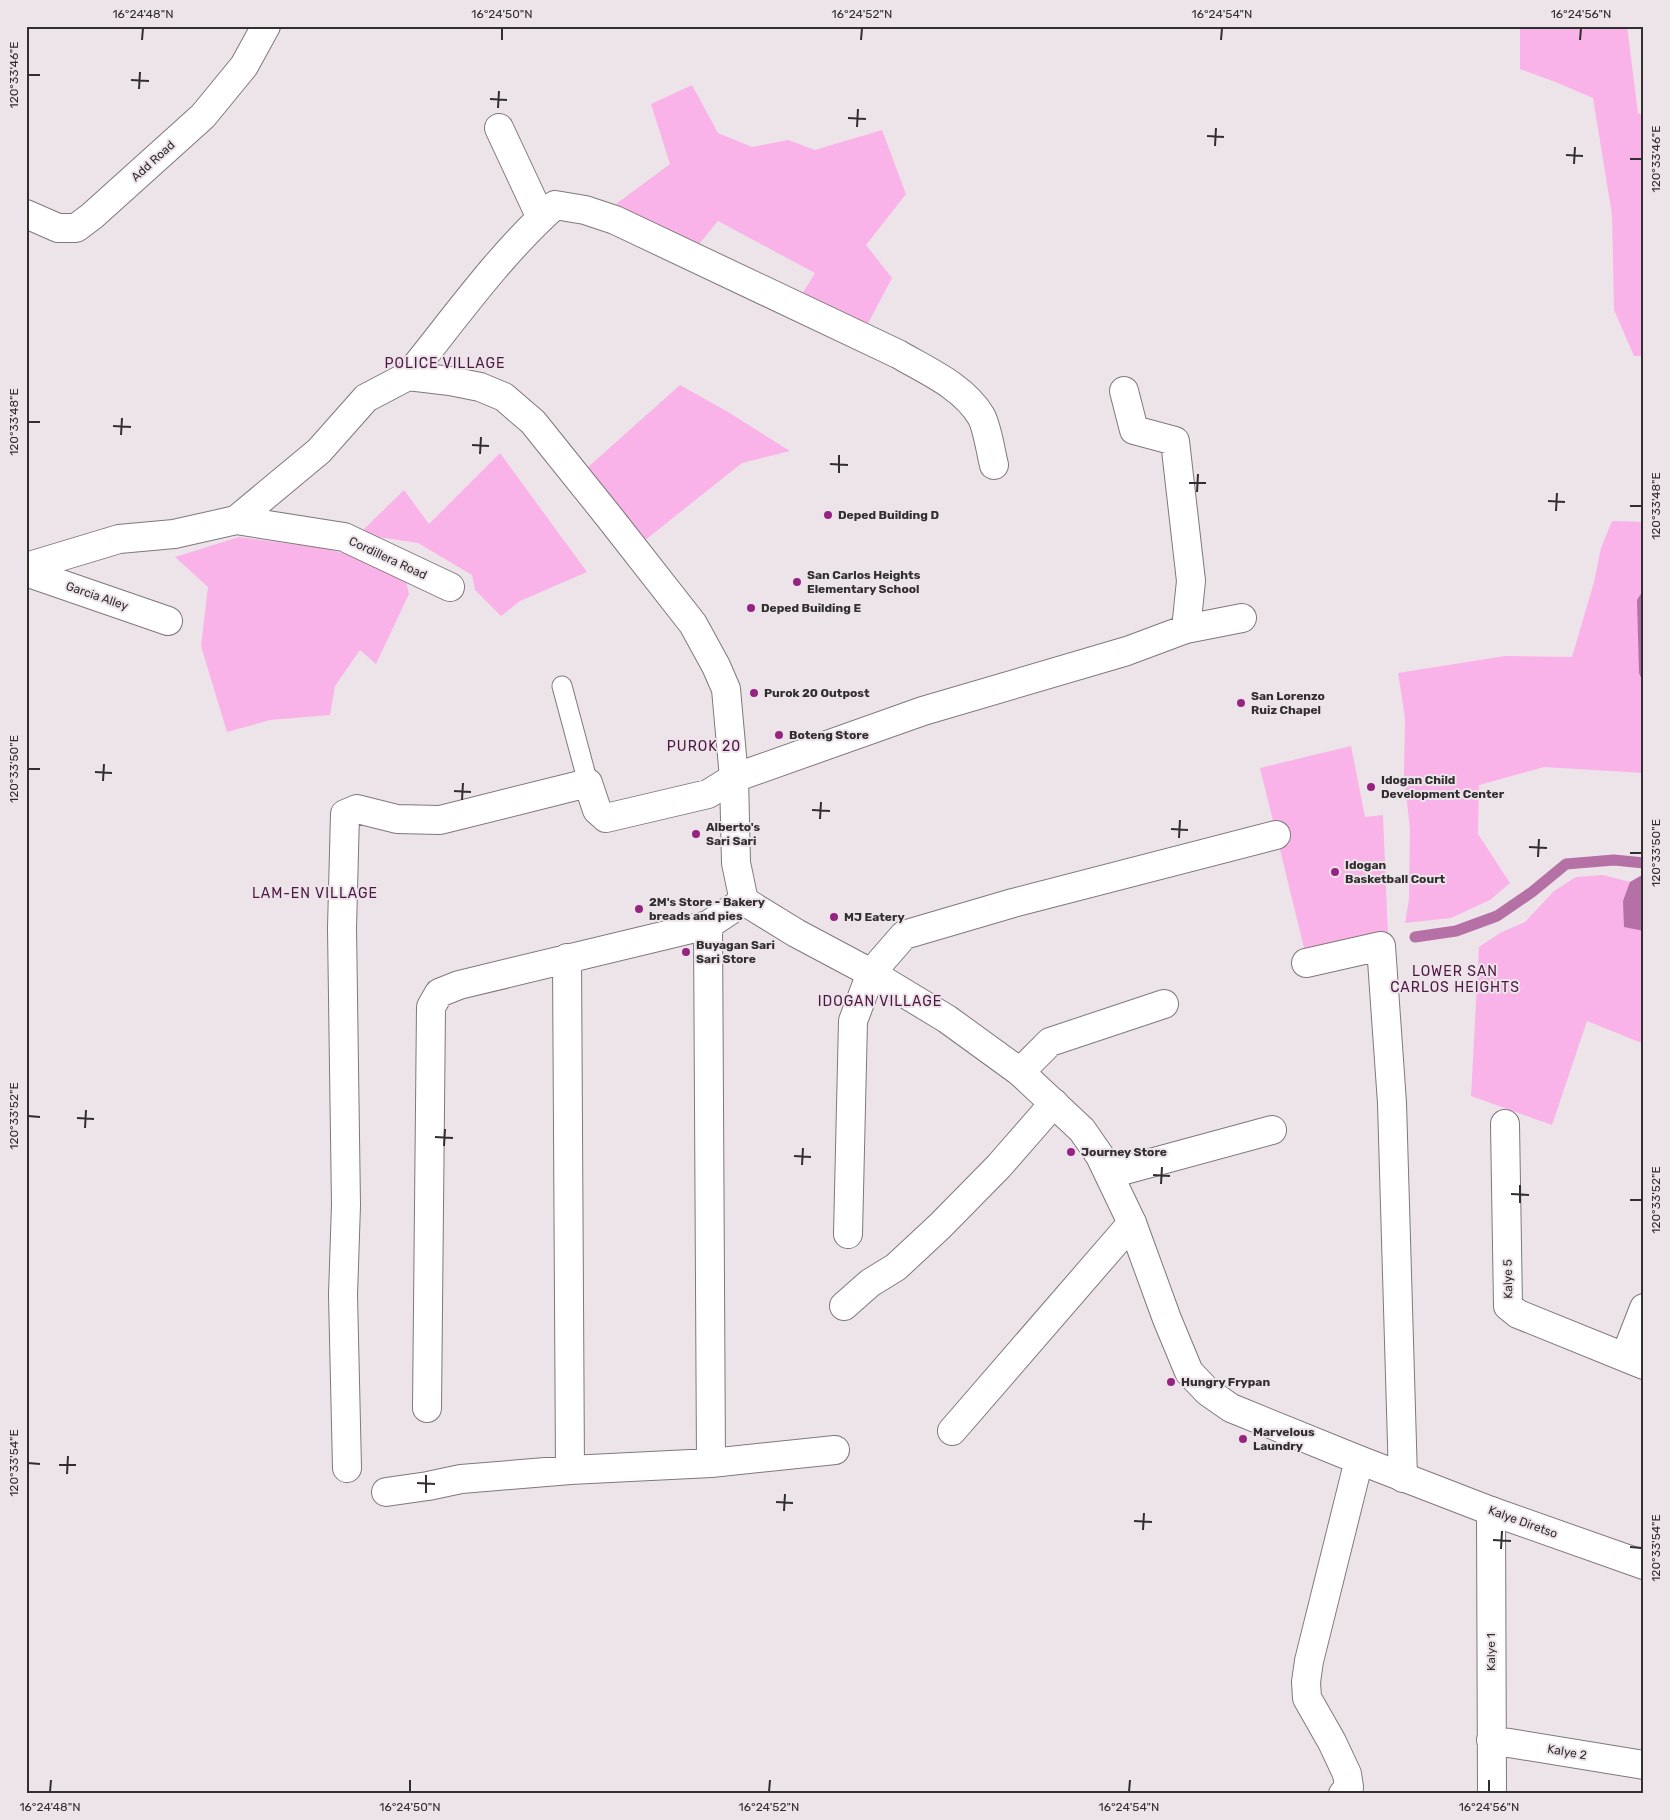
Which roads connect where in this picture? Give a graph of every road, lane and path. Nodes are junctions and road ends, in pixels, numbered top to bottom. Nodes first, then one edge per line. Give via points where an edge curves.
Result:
1 (279, 26) edge
2 (261, 36) edge
3 (499, 128) dead end
4 (26, 214) edge
5 (541, 218) junction
6 (408, 376) junction
7 (1124, 392) dead end
8 (994, 465) dead end
9 (236, 520) junction
10 (26, 566) edge
11 (26, 572) edge
12 (450, 587) dead end
13 (1242, 618) dead end
14 (168, 621) dead end
15 (1186, 629) junction
16 (562, 686) dead end
17 (734, 778) junction
18 (588, 783) junction
19 (1276, 835) dead end
20 (744, 901) junction
21 (708, 925) junction
22 (567, 958) junction
23 (1306, 963) dead end
24 (871, 973) junction
25 (1164, 1004) dead end
26 (1020, 1072) junction
27 (1054, 1103) junction
28 (1505, 1124) dead end
29 (1272, 1130) dead end
30 (1110, 1174) junction
31 (1132, 1223) junction
32 (848, 1234) dead end
33 (844, 1306) dead end
34 (1644, 1308) edge
35 (1634, 1361) edge
36 (427, 1408) dead end
37 (952, 1431) dead end
38 (835, 1450) dead end
39 (1359, 1460) junction
40 (711, 1462) junction
41 (347, 1468) dead end
42 (570, 1470) junction
43 (1403, 1478) junction
44 (386, 1492) dead end
45 (1491, 1511) junction
46 (1644, 1565) edge
47 (1491, 1740) junction
48 (1644, 1765) edge
49 (1343, 1794) edge
50 (1492, 1794) edge

1 - 2 street, Add Road
2 - 4 street, Add Road via 244,66 203,116 92,216 76,228 58,228
3 - 5 street
5 - 6 street via 489,275
5 - 8 street via 555,206 585,210 615,220 898,354 960,391 982,417
6 - 9 street, Cordillera Road via 366,398 319,450
6 - 17 street via 480,387 504,396 534,422 692,624 711,657 726,689
7 - 15 street via 1134,430 1175,441 1191,581
9 - 10 street, Cordillera Road via 174,534 119,539
9 - 12 street, Cordillera Road via 344,537
11 - 14 street, Garcia Alley
13 - 15 street
15 - 17 street via 1127,651 923,711
16 - 18 lane
17 - 18 street via 708,794 606,818 597,810
17 - 20 street via 736,864
18 - 41 street via 440,820 398,819 357,809 345,814 342,928 346,1205 343,1294
19 - 24 street via 1013,903 904,935
20 - 21 street
20 - 24 street, Kalye Diretso via 796,934
21 - 22 street
21 - 40 street
22 - 36 street via 459,985 440,994 431,1007
22 - 42 street
23 - 43 street via 1381,946 1392,1103
24 - 26 street, Kalye Diretso via 947,1019
24 - 32 street via 853,1021
25 - 26 street via 1050,1042
26 - 27 street, Kalye Diretso
27 - 30 street, Kalye Diretso via 1082,1130
27 - 33 street via 940,1226 896,1267
28 - 35 street, Kalye 5 via 1508,1306 1518,1314
29 - 30 street
30 - 31 street, Kalye Diretso
31 - 37 street
31 - 39 street, Kalye Diretso via 1189,1372 1202,1386 1231,1408
34 - 35 street, Kalye 5
38 - 40 street
39 - 43 street, Kalye Diretso
39 - 49 street via 1306,1682 1307,1698 1348,1774 1349,1787
40 - 42 street
42 - 44 street via 461,1479
43 - 45 street, Kalye Diretso
45 - 46 street, Kalye Diretso
45 - 47 street, Kalye 1
47 - 48 street, Kalye 2
47 - 50 street, Kalye 1

